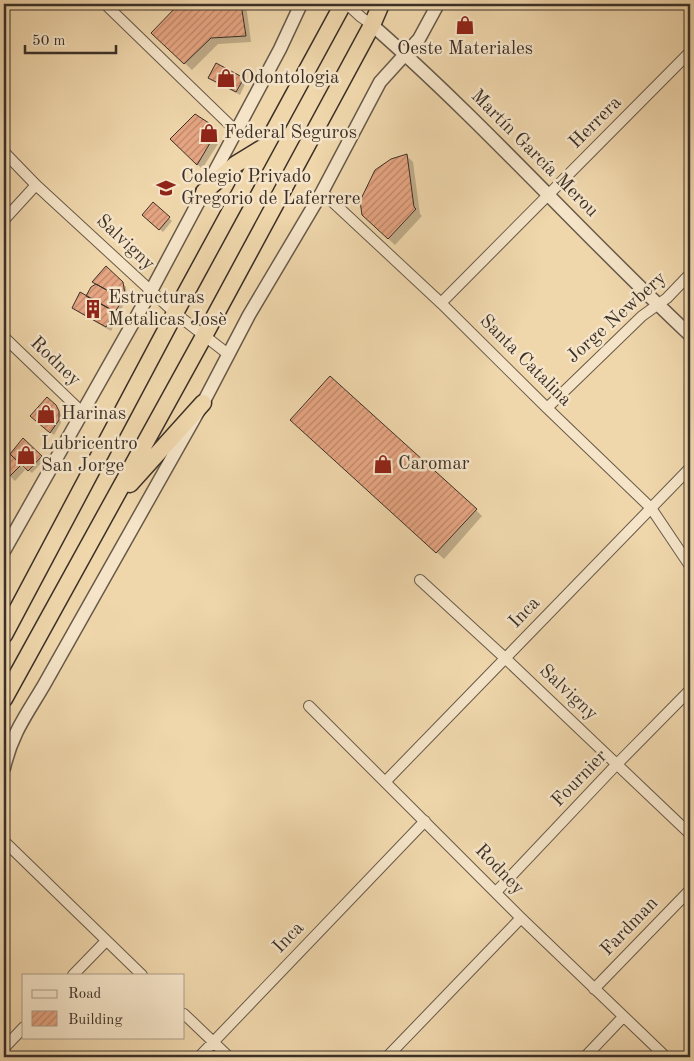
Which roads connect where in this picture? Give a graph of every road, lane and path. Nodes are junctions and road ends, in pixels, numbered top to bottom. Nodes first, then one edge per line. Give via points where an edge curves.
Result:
1 (105, 4) edge
2 (301, 4) edge
3 (343, 4) edge
4 (347, 4) edge
5 (381, 4) edge
6 (438, 4) edge
7 (372, 25) junction
8 (690, 52) edge
9 (405, 54) junction
10 (236, 131) junction
11 (266, 145) junction
12 (4, 152) edge
13 (36, 185) junction
14 (204, 192) junction
15 (322, 192) junction
16 (549, 195) junction
17 (4, 220) edge
18 (690, 274) edge
19 (152, 291) junction
20 (442, 303) junction
21 (657, 305) junction
22 (175, 313) junction
23 (690, 335) edge
24 (204, 336) junction
25 (4, 337) edge
26 (228, 354) junction
27 (203, 403) junction
28 (546, 408) junction
29 (82, 412) junction
30 (690, 468) edge
31 (110, 506) junction
32 (651, 508) junction
33 (4, 548) edge
34 (690, 566) edge
35 (420, 580) dead end
36 (4, 635) edge
37 (506, 658) junction
38 (690, 690) edge
39 (4, 699) edge
40 (309, 706) dead end
41 (618, 764) junction
42 (4, 768) edge
43 (385, 782) junction
44 (425, 821) junction
45 (690, 834) edge
46 (4, 841) edge
47 (690, 890) edge
48 (496, 892) junction
49 (521, 918) junction
50 (106, 940) junction
51 (74, 974) edge
52 (141, 974) edge
53 (594, 989) junction
54 (185, 1015) edge
55 (623, 1017) junction
56 (22, 1029) edge
57 (214, 1042) junction
58 (4, 1048) edge
59 (198, 1057) edge
60 (229, 1057) edge
61 (387, 1057) edge
62 (584, 1057) edge
63 (666, 1057) edge

1 - 10 street
2 - 10 street
3 - 11 highway
4 - 7 street, Martín García Merou
5 - 7 highway
6 - 9 street via 419,39
7 - 9 street, Martín García Merou
7 - 24 highway
8 - 16 street, Herrera
9 - 15 street via 380,82
9 - 16 street, Martín García Merou
10 - 14 street
11 - 14 highway via 236,164
11 - 22 highway
12 - 13 street, Salvigny
13 - 17 street
13 - 19 street, Salvigny
14 - 19 street
15 - 20 street, Santa Catalina
15 - 26 street
16 - 20 street, Herrera
16 - 21 street, Martín García Merou
18 - 21 street, Jorge Newbery
19 - 22 street, Salvigny
19 - 29 street
20 - 28 street, Santa Catalina
21 - 23 street, Martín García Merou
21 - 28 street, Jorge Newbery
22 - 24 street, Salvigny
22 - 36 highway
24 - 26 street, Salvigny
24 - 31 highway
25 - 29 street, Rodney
26 - 27 street
27 - 31 highway
27 - 42 street via 24,716
28 - 32 street, Santa Catalina
29 - 33 street
30 - 32 street, Inca
31 - 39 highway
32 - 34 street, Santa Catalina
32 - 37 street, Inca
35 - 37 street, Salvigny
37 - 41 street, Salvigny
37 - 43 street, Inca
38 - 41 street, Fournier
40 - 43 street, Rodney
41 - 45 street, Salvigny
41 - 48 street, Fournier
43 - 44 street, Rodney
44 - 48 street, Rodney
44 - 57 street, Inca
46 - 50 street
47 - 53 street, Fardman
48 - 49 street, Rodney
49 - 53 street, Rodney
49 - 61 street
50 - 51 street
50 - 52 street
53 - 55 street, Rodney
54 - 57 street
55 - 62 street
55 - 63 street, Rodney
56 - 58 street
57 - 59 street, Inca
57 - 60 street

